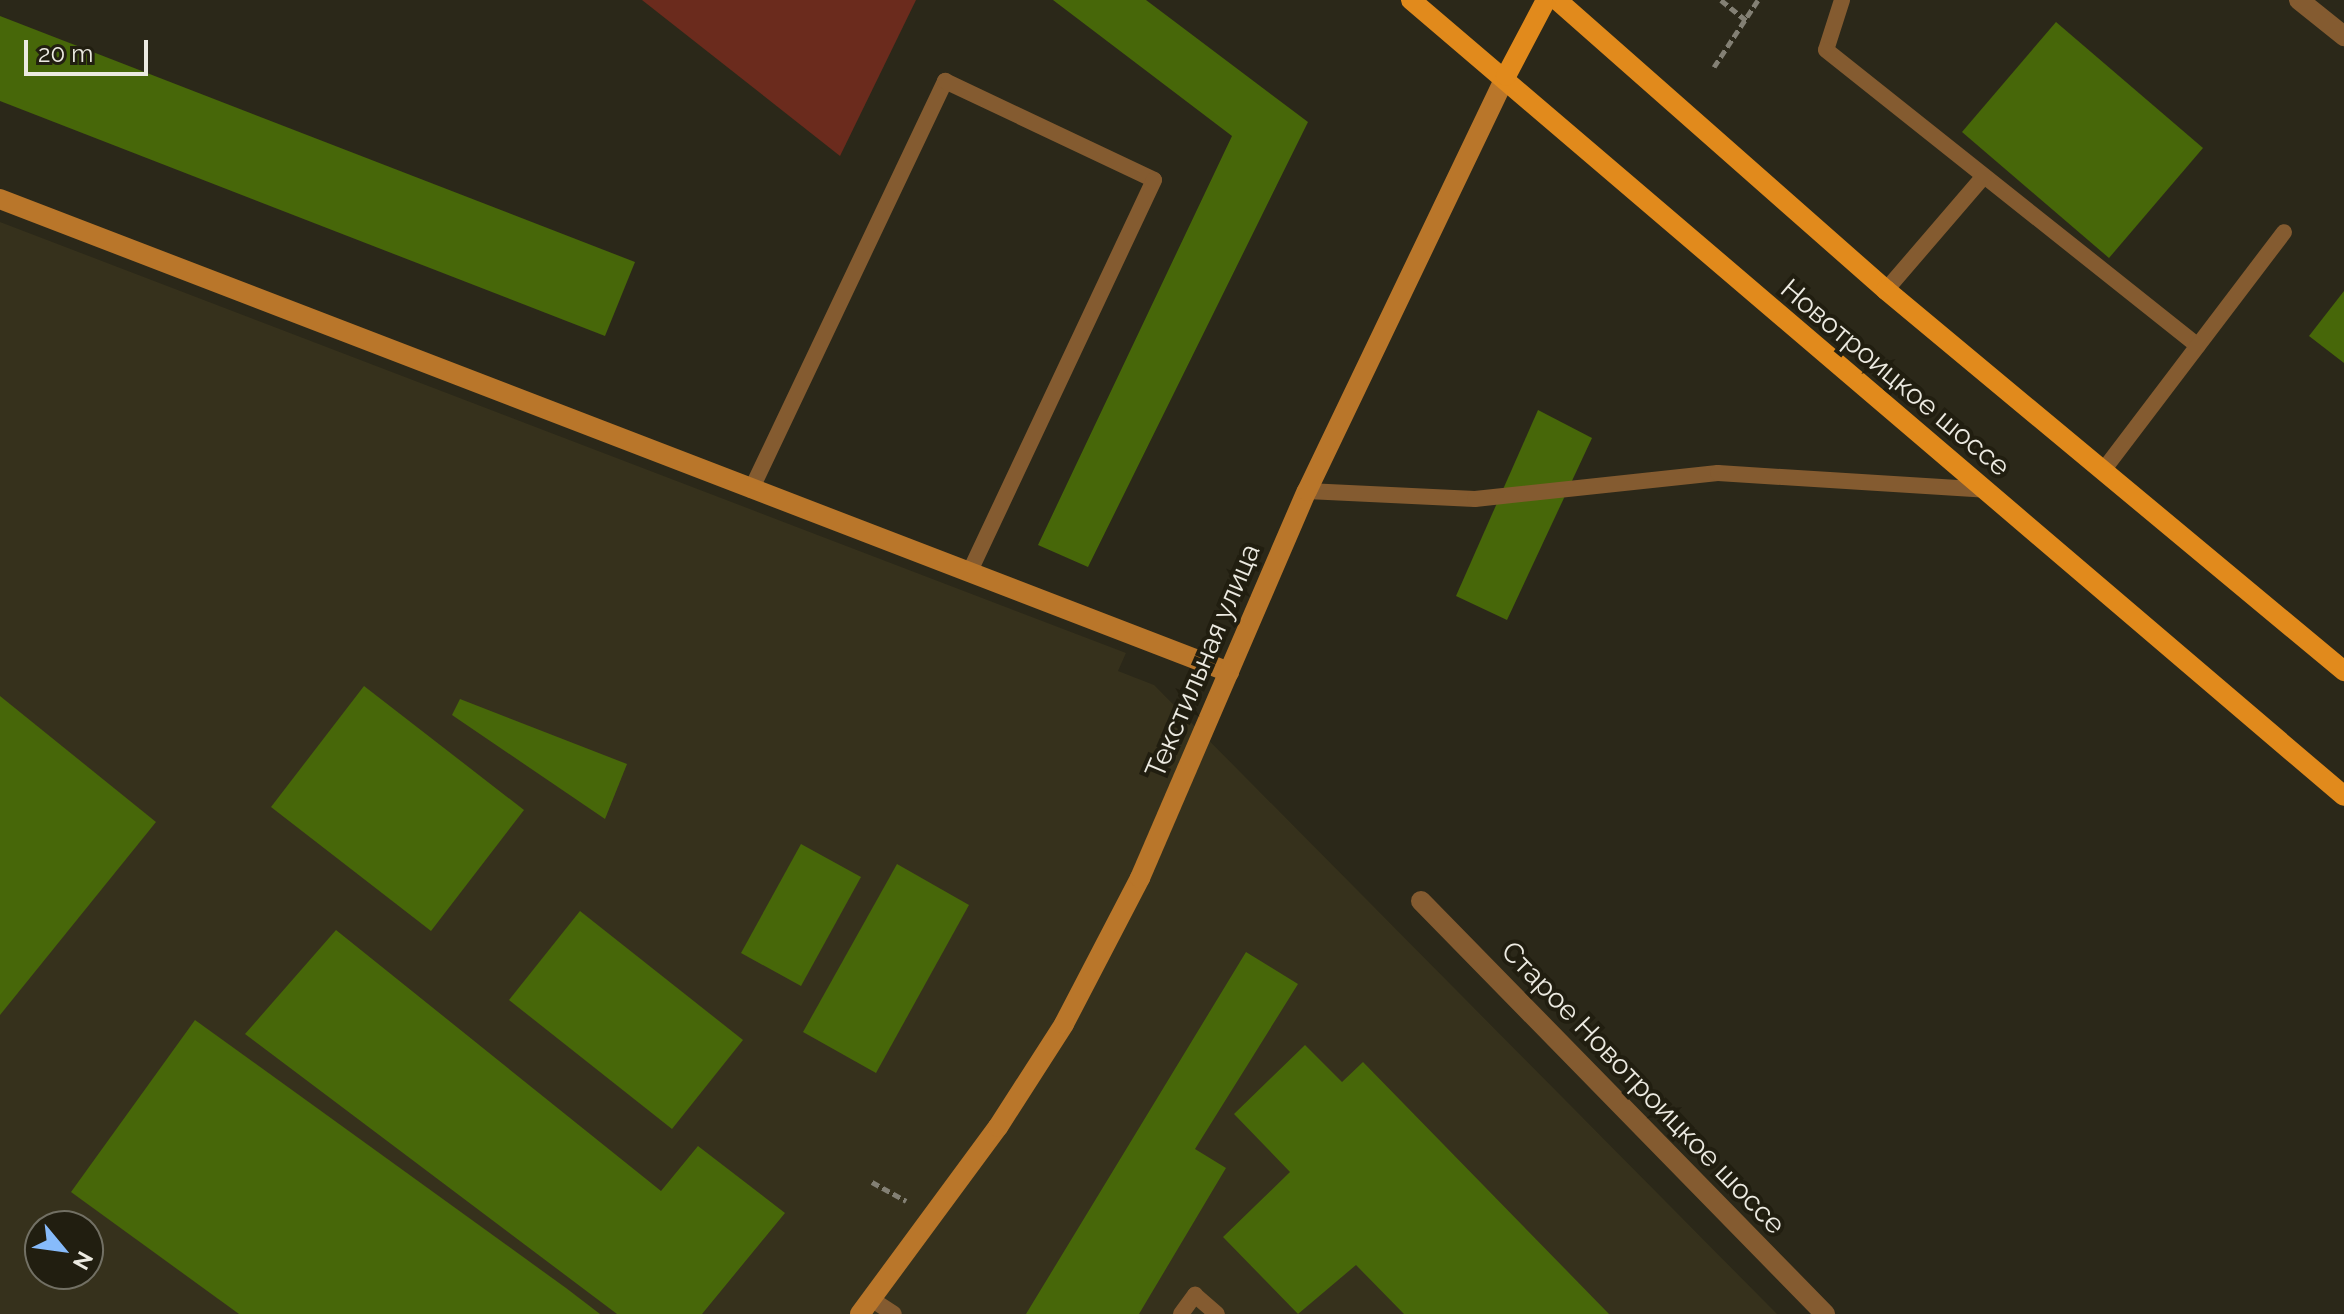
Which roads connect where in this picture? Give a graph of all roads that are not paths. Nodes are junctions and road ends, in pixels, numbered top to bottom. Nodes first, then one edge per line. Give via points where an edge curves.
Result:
1 (1411, 0) edge
2 (1546, 0) edge
3 (1557, 0) edge
4 (1842, 0) edge
5 (2299, 0) edge
6 (2344, 35) edge
7 (1506, 76) junction
8 (1984, 176) junction
9 (0, 199) edge
10 (2284, 232) dead end
11 (1886, 290) junction
12 (2198, 346) junction
13 (2105, 468) junction
14 (751, 490) junction
15 (1985, 490) junction
16 (1307, 491) junction
17 (970, 571) junction
18 (2344, 671) edge
19 (1229, 672) junction
20 (2344, 796) edge
21 (1421, 901) dead end
22 (865, 1306) edge
23 (894, 1314) edge
24 (1181, 1314) edge
25 (1217, 1314) edge
26 (1825, 1314) edge

1 - 7 main road, Новотроицкое шоссе
2 - 7 main road, Текстильная улица
3 - 11 main road
4 - 8 lane via 1826,50
5 - 6 street
7 - 15 main road, Новотроицкое шоссе via 1646,205
7 - 16 main road, Текстильная улица
8 - 11 lane
8 - 12 lane
9 - 14 main road
10 - 12 lane
11 - 13 main road
12 - 13 lane
13 - 18 main road
14 - 17 main road
14 - 17 lane via 945,81 1154,180
15 - 16 lane via 1718,473 1475,499
15 - 20 main road, Новотроицкое шоссе
16 - 19 main road, Текстильная улица
17 - 19 main road
19 - 22 main road, Текстильная улица via 1140,878 1064,1024
21 - 26 street, Старое Новотроицкое шоссе
22 - 23 lane
24 - 25 lane via 1195,1295

